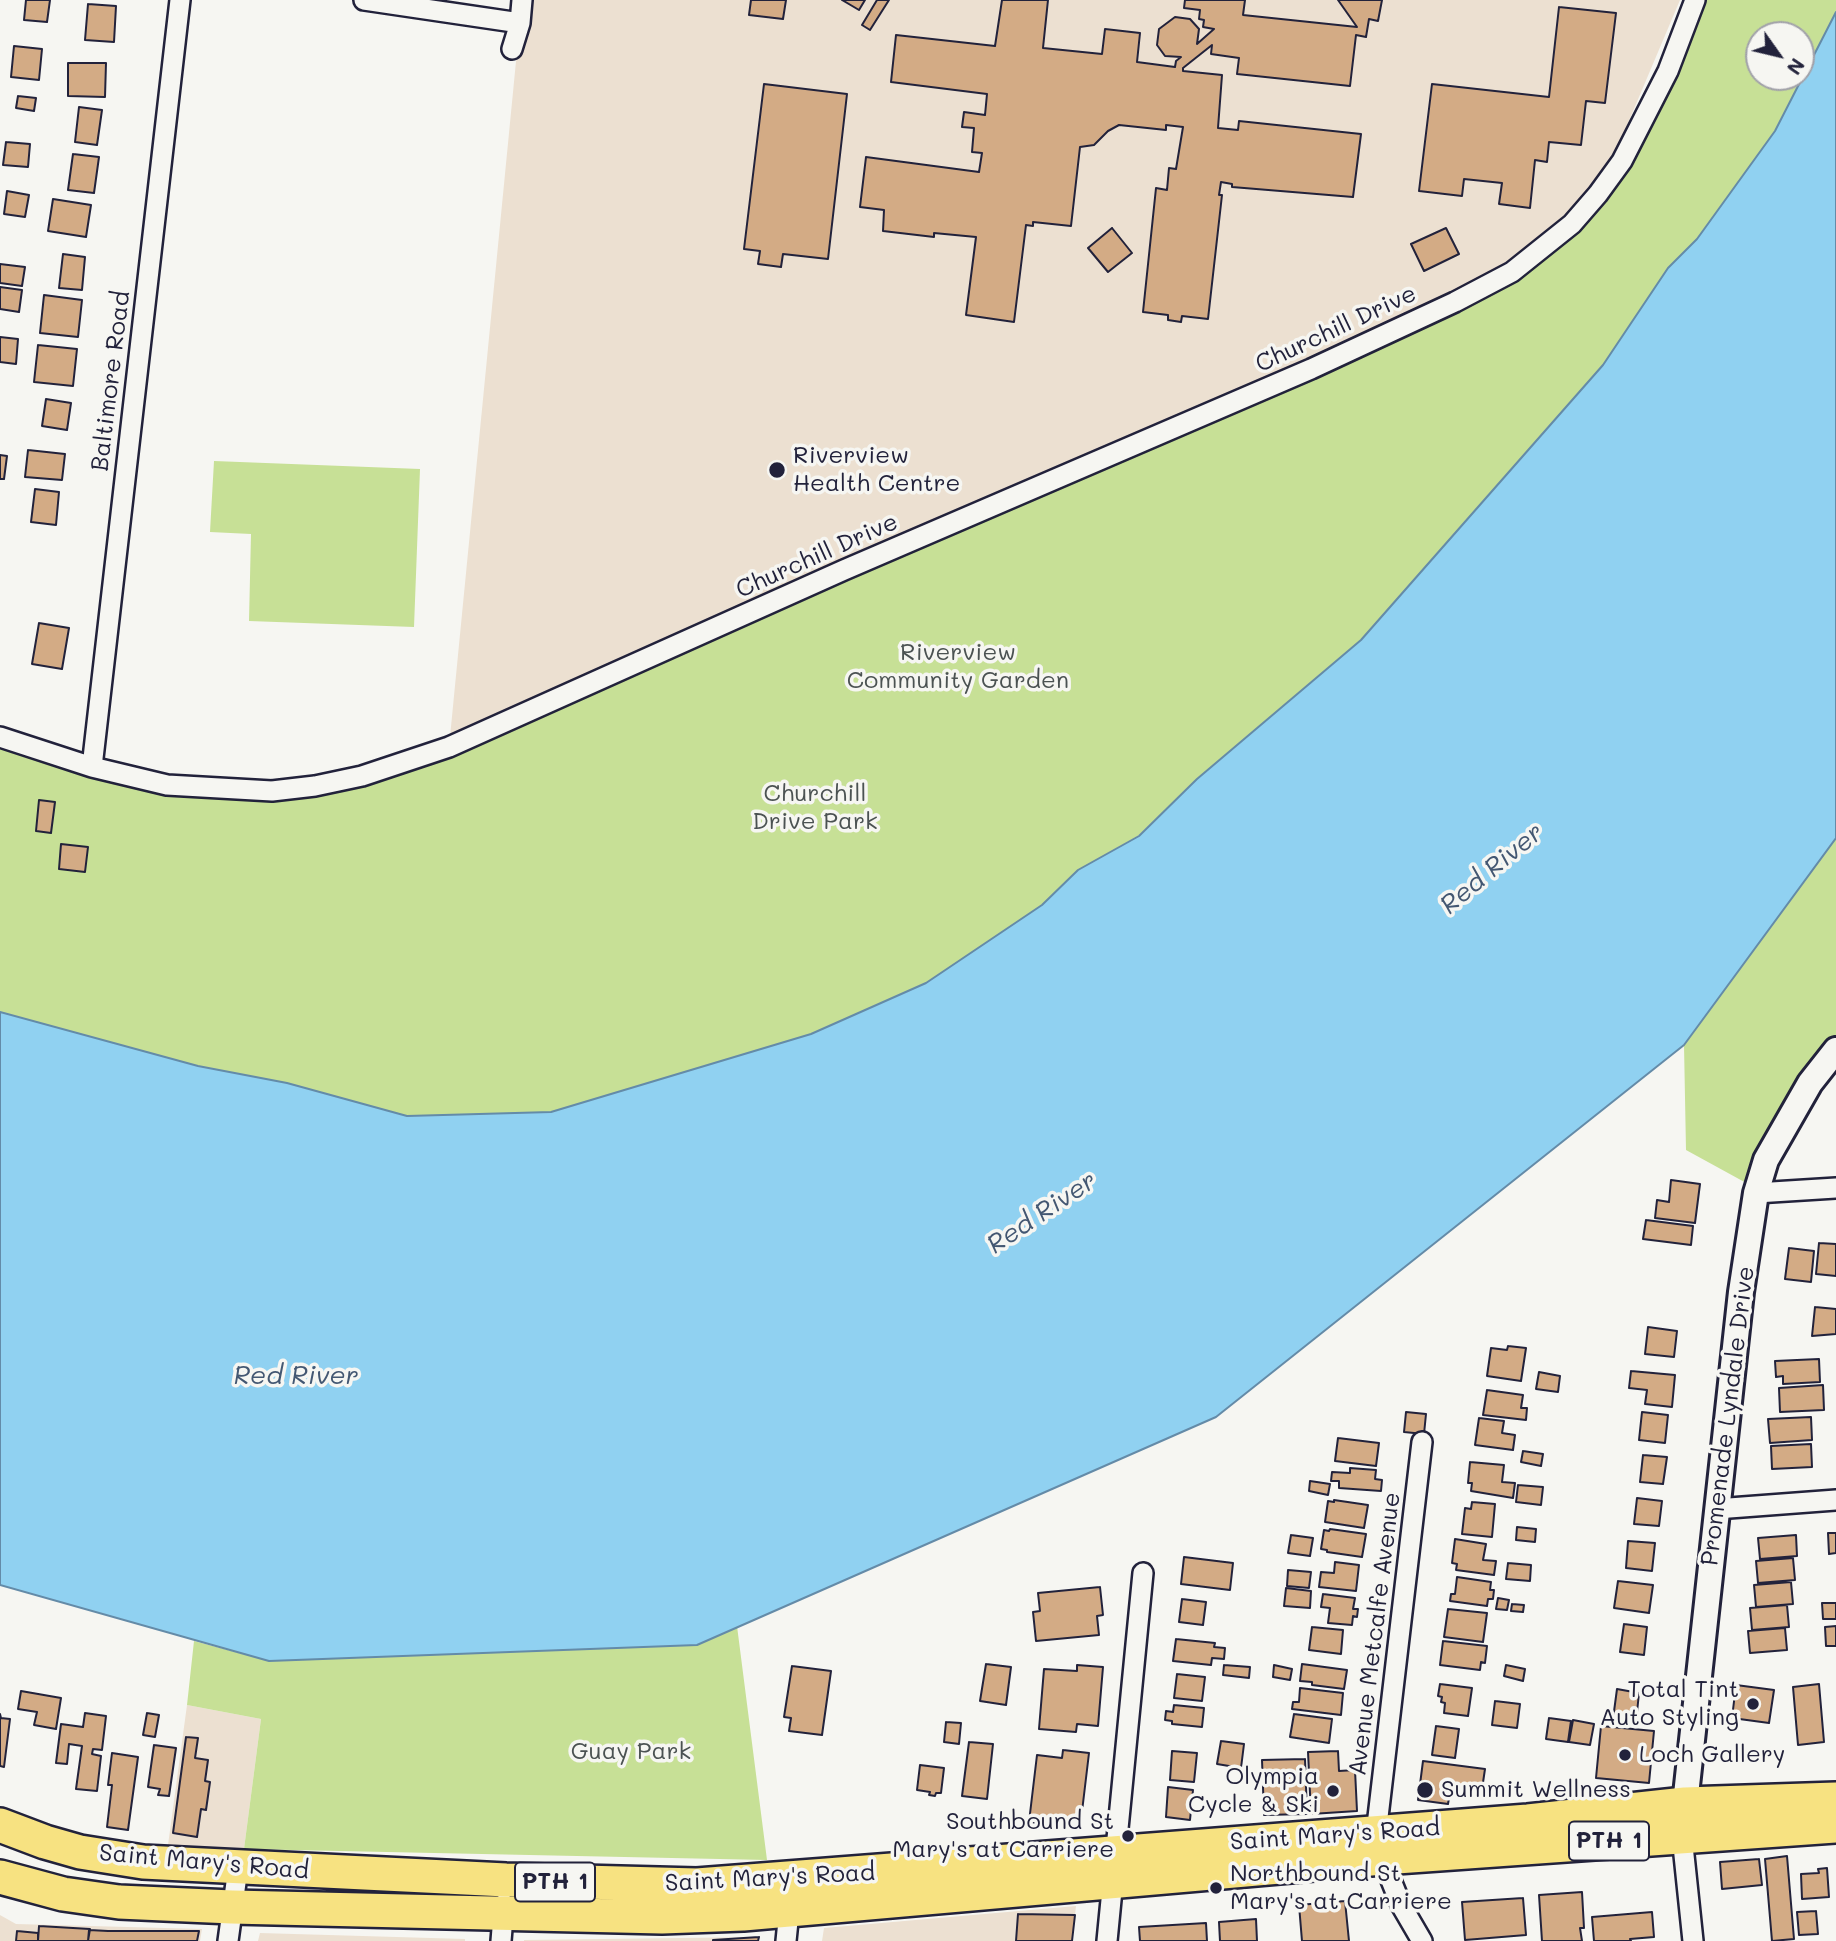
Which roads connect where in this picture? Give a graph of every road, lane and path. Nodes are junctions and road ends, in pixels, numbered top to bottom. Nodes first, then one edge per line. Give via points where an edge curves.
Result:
1 (180, 0) edge
2 (364, 0) edge
3 (522, 0) edge
4 (1695, 0) edge
5 (520, 23) junction
6 (512, 49) dead end
7 (0, 737) edge
8 (92, 767) junction
9 (1836, 1050) edge
10 (1836, 1188) edge
11 (1756, 1193) junction
12 (1422, 1442) dead end
13 (1836, 1500) edge
14 (1716, 1509) junction
15 (1143, 1573) dead end
16 (1836, 1799) edge
17 (1684, 1820) junction
18 (0, 1825) edge
19 (1836, 1826) edge
20 (1380, 1845) junction
21 (1114, 1867) junction
22 (238, 1868) junction
23 (0, 1877) edge
24 (506, 1880) junction
25 (232, 1908) junction
26 (789, 1910) edge
27 (502, 1927) edge
28 (228, 1941) edge
29 (1107, 1941) edge
30 (1422, 1941) edge
31 (1693, 1941) edge

1 - 8 street, Baltimore Road
2 - 5 street
3 - 5 street
4 - 8 street, Churchill Drive via 1668,71 1622,161 1598,194 1572,224 1512,272 1455,302 449,747 400,764 315,786 272,791 167,785
5 - 6 street
7 - 8 street, Churchill Drive
9 - 11 street, Promenade Lyndale Drive via 1766,1160
10 - 11 street
11 - 14 street, Promenade Lyndale Drive
12 - 20 street, Avenue Metcalfe Avenue via 1378,1817
13 - 14 street
14 - 17 street, Promenade Lyndale Drive
15 - 21 street
16 - 17 highway, Saint Mary's Road / PTH 1
17 - 19 highway, Saint Mary's Road / PTH 1
17 - 20 highway, Saint Mary's Road / PTH 1 via 1528,1821
17 - 31 street
18 - 22 highway, Saint Mary's Road / PTH 1 via 103,1856
20 - 21 highway, Saint Mary's Road / PTH 1
20 - 30 street via 1401,1905
21 - 26 highway, Saint Mary's Road / PTH 1
21 - 29 street
22 - 24 highway, Saint Mary's Road / PTH 1
22 - 25 street
23 - 25 highway, Saint Mary's Road / PTH 1 via 94,1900
24 - 26 highway, Saint Mary's Road / PTH 1 via 697,1885
24 - 27 street
25 - 27 highway, Saint Mary's Road / PTH 1
25 - 28 street
26 - 27 highway, Saint Mary's Road / PTH 1

